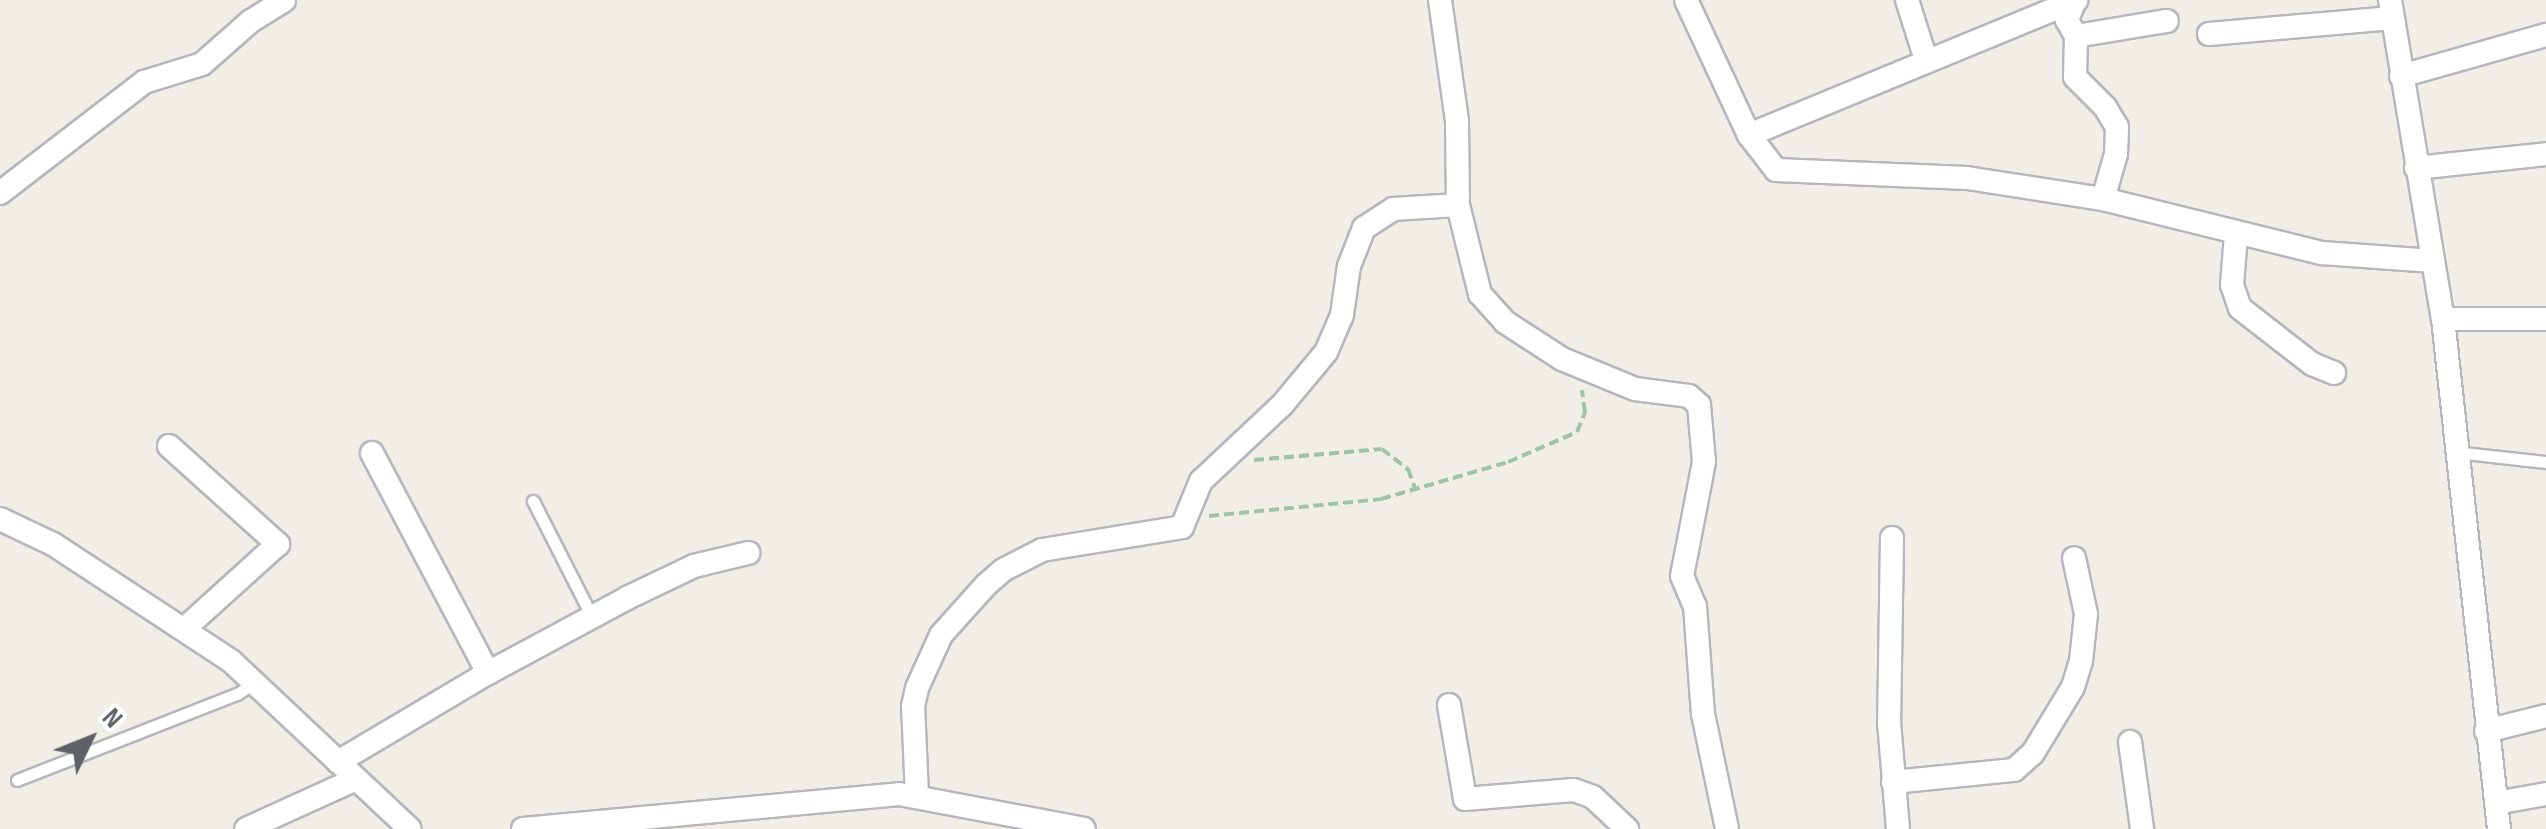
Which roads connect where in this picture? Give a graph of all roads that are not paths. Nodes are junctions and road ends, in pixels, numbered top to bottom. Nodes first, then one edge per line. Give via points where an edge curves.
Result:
1 (284, 0) edge
2 (1440, 0) edge
3 (1686, 0) edge
4 (1907, 0) edge
5 (2076, 0) edge
6 (2391, 9) edge
7 (2167, 21) dead end
8 (2209, 34) dead end
9 (2546, 35) edge
10 (2076, 36) junction
11 (1926, 60) junction
12 (2402, 76) junction
13 (1749, 135) junction
14 (2546, 154) edge
15 (2416, 168) junction
16 (0, 193) edge
17 (2104, 200) junction
18 (1458, 204) junction
19 (2236, 235) junction
20 (2432, 261) junction
21 (2443, 319) junction
22 (2546, 319) edge
23 (2334, 373) dead end
24 (169, 446) dead end
25 (372, 452) dead end
26 (2456, 452) junction
27 (2546, 462) edge
28 (532, 501) dead end
29 (0, 519) edge
30 (1892, 538) dead end
31 (748, 553) dead end
32 (2074, 558) dead end
33 (592, 617) junction
34 (185, 628) junction
35 (488, 673) junction
36 (254, 683) junction
37 (1449, 705) dead end
38 (2546, 716) edge
39 (2486, 731) junction
40 (2130, 742) dead end
41 (338, 762) junction
42 (356, 779) junction
43 (17, 780) dead end
44 (1893, 782) junction
45 (2546, 794) edge
46 (917, 796) junction
47 (2496, 802) junction
48 (246, 829) edge
49 (410, 829) edge
50 (524, 829) edge
51 (1084, 829) edge
52 (1626, 829) edge
53 (1727, 829) edge
54 (1898, 829) edge
55 (2142, 829) edge
56 (2499, 829) edge

1 - 16 street via 202,64 144,82
2 - 18 street via 1457,121
3 - 13 street
4 - 11 street
5 - 10 street via 2067,20
5 - 11 street
6 - 8 street
6 - 12 street
7 - 10 street
9 - 12 street
10 - 17 street via 2075,77 2118,127
11 - 13 street
12 - 15 street
13 - 17 street via 1764,161 1791,174 1967,178
14 - 15 street
15 - 20 street
17 - 19 street
18 - 46 street via 1393,209 1364,228 1326,352 1194,492 1187,518 1175,530 1042,550 987,584 941,635 916,688
18 - 53 street via 1472,277 1490,310 1578,365 1635,389 1689,396 1699,404 1704,462 1682,576 1695,606 1703,714
19 - 20 street via 2322,253
19 - 23 street via 2232,286 2240,308 2312,364
20 - 21 street
21 - 22 street
21 - 26 street
24 - 34 street via 278,544
25 - 35 street
26 - 27 lane
26 - 39 street
28 - 33 lane
29 - 34 street via 53,544
30 - 44 street
31 - 33 street via 694,566
32 - 44 street via 2086,614 2081,661 2033,753 2014,770
33 - 35 street
34 - 36 street
35 - 41 street
36 - 41 street
36 - 43 lane
37 - 52 street via 1465,799 1574,790 1602,804
38 - 39 street
39 - 47 street
40 - 55 street
41 - 42 street
42 - 48 street
42 - 49 street
44 - 54 street
45 - 47 street
46 - 50 street
46 - 51 street
47 - 56 street

